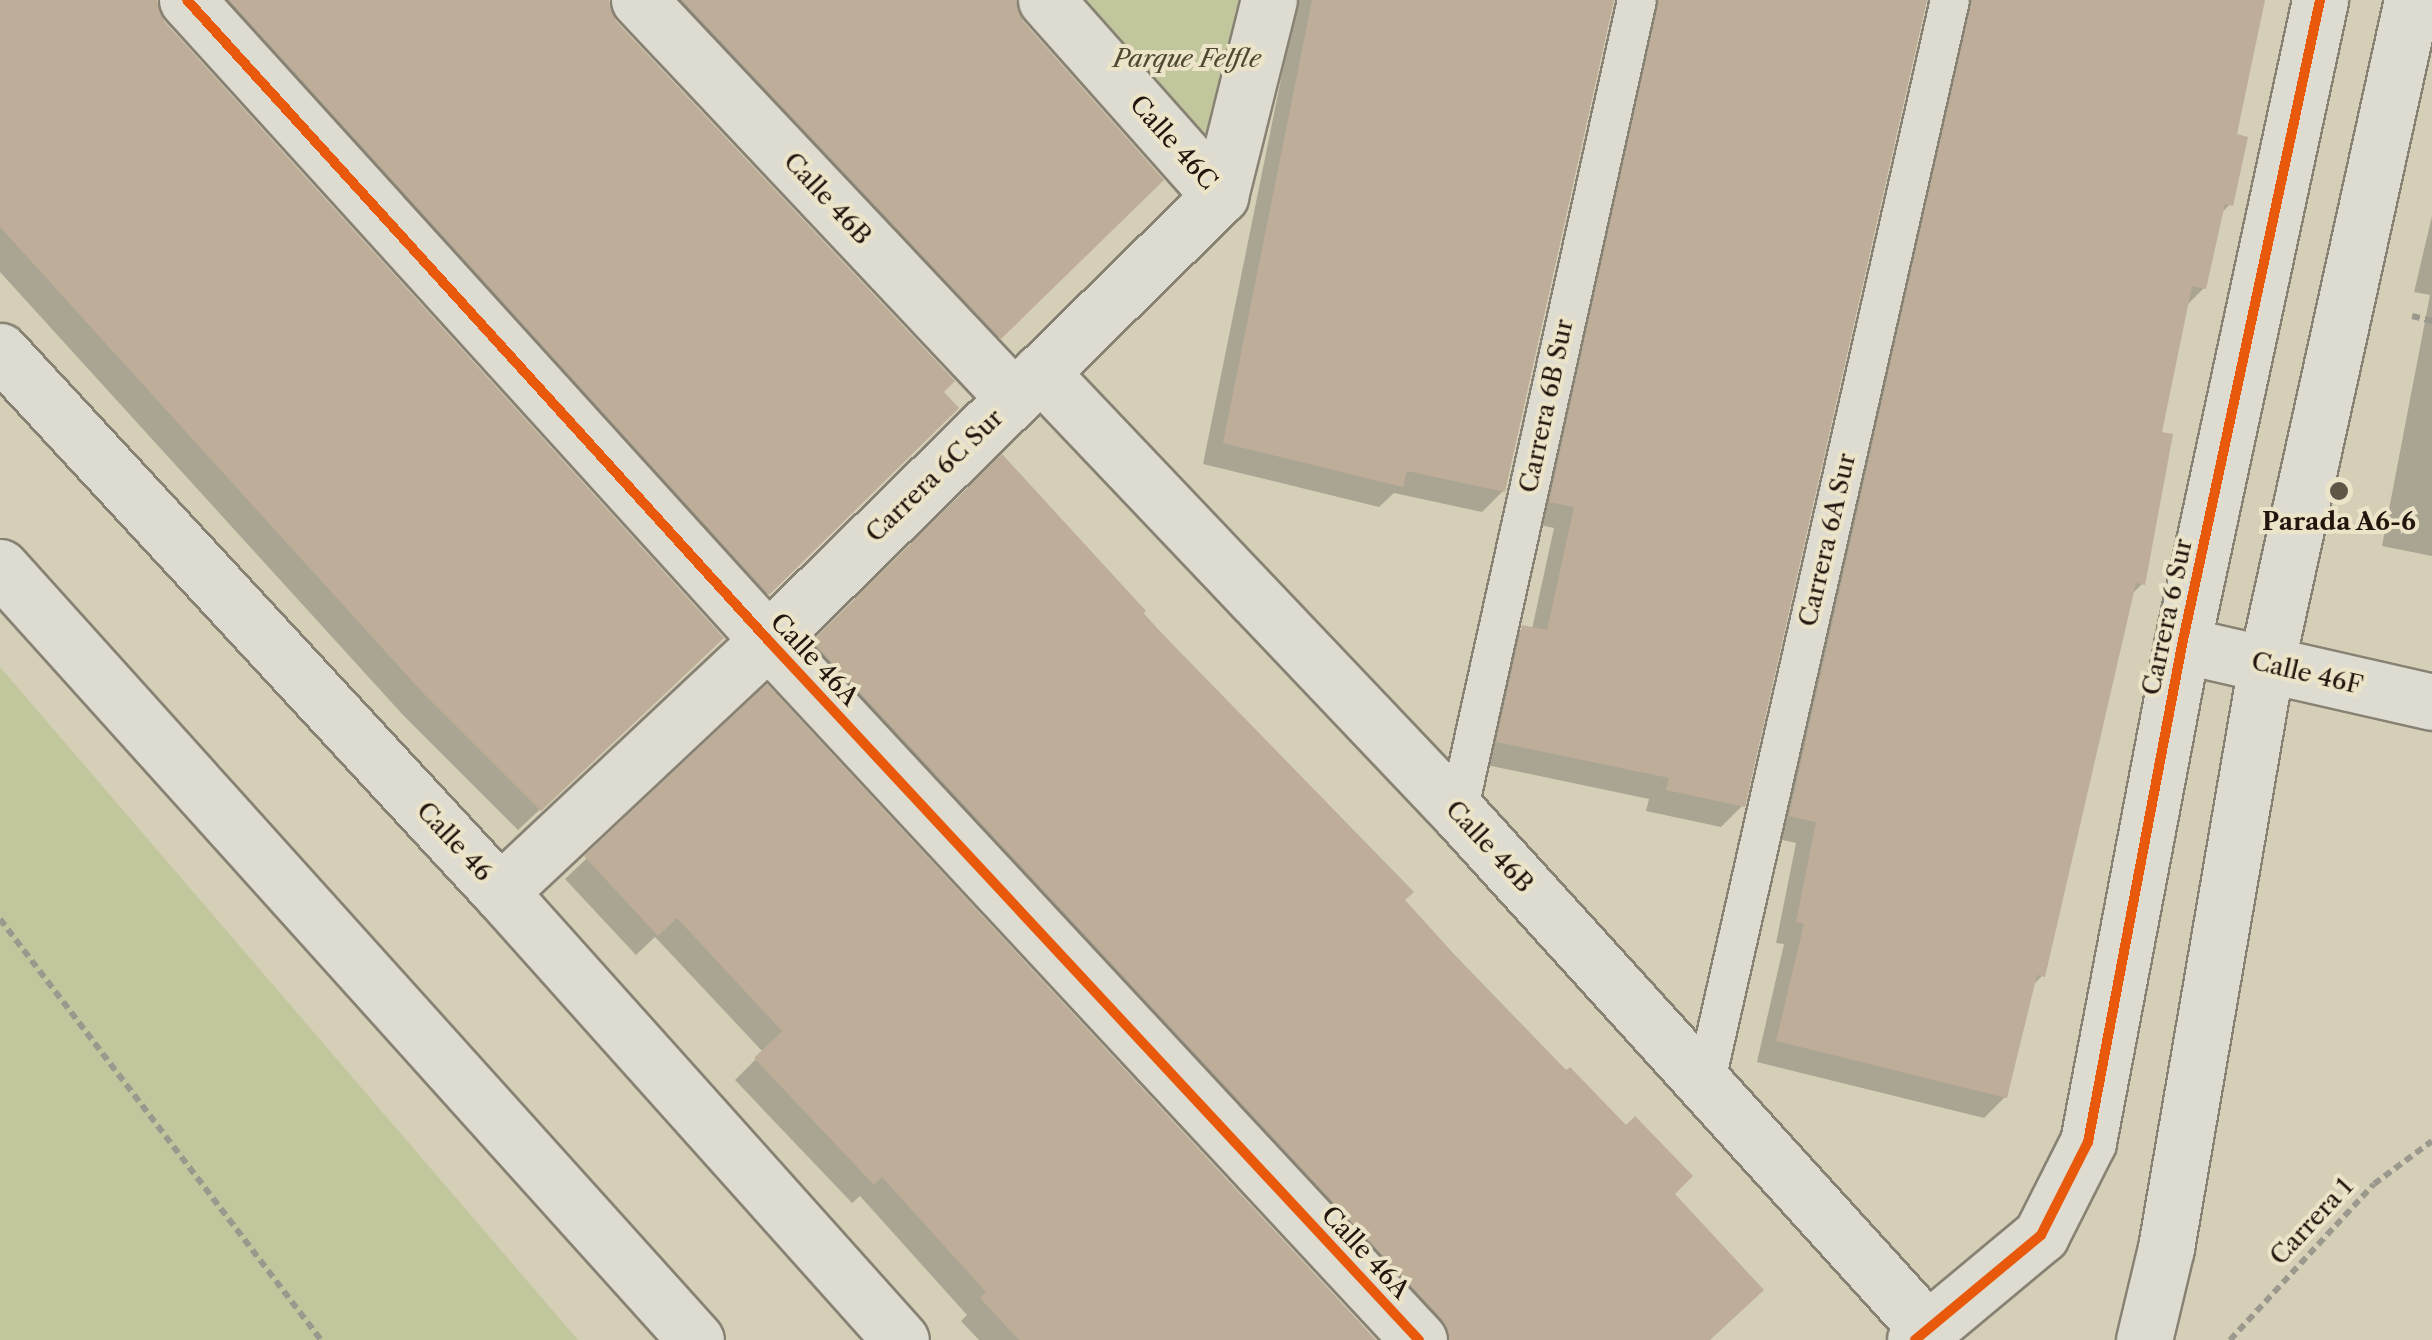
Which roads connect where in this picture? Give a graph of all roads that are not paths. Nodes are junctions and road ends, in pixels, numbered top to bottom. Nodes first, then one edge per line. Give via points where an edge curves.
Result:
1 (187, 0) edge
2 (639, 0) edge
3 (1046, 0) edge
4 (1269, 0) edge
5 (1637, 0) edge
6 (1950, 0) edge
7 (2320, 0) edge
8 (2412, 0) edge
9 (1220, 196) junction
10 (0, 351) edge
11 (1027, 385) junction
12 (0, 567) edge
13 (768, 640) junction
14 (2182, 645) junction
15 (2266, 665) junction
16 (2432, 702) edge
17 (1458, 812) junction
18 (500, 892) junction
19 (1706, 1080) junction
20 (1921, 1335) edge
21 (696, 1340) edge
22 (901, 1340) edge
23 (1419, 1340) edge
24 (2144, 1340) edge

1 - 13 street, Calle 46A
2 - 11 street, Calle 46B
3 - 9 street, Calle 46C
4 - 9 street
5 - 17 lane, Carrera 6B Sur
6 - 19 lane, Carrera 6A Sur
7 - 14 street, Carrera 6 Sur
8 - 15 street
9 - 11 street, Carrera 6C Sur
10 - 18 street, Calle 46
11 - 13 street, Carrera 6C Sur
11 - 17 street, Calle 46B
12 - 21 street
13 - 18 street, Carrera 6C Sur
13 - 23 street, Calle 46A
14 - 15 street, Calle 46F
14 - 20 street, Carrera 6 Sur via 2088,1142 2041,1235
15 - 16 street, Calle 46F
15 - 24 street via 2166,1248
17 - 19 street, Calle 46B
18 - 22 street, Calle 46
19 - 20 street, Calle 46B

